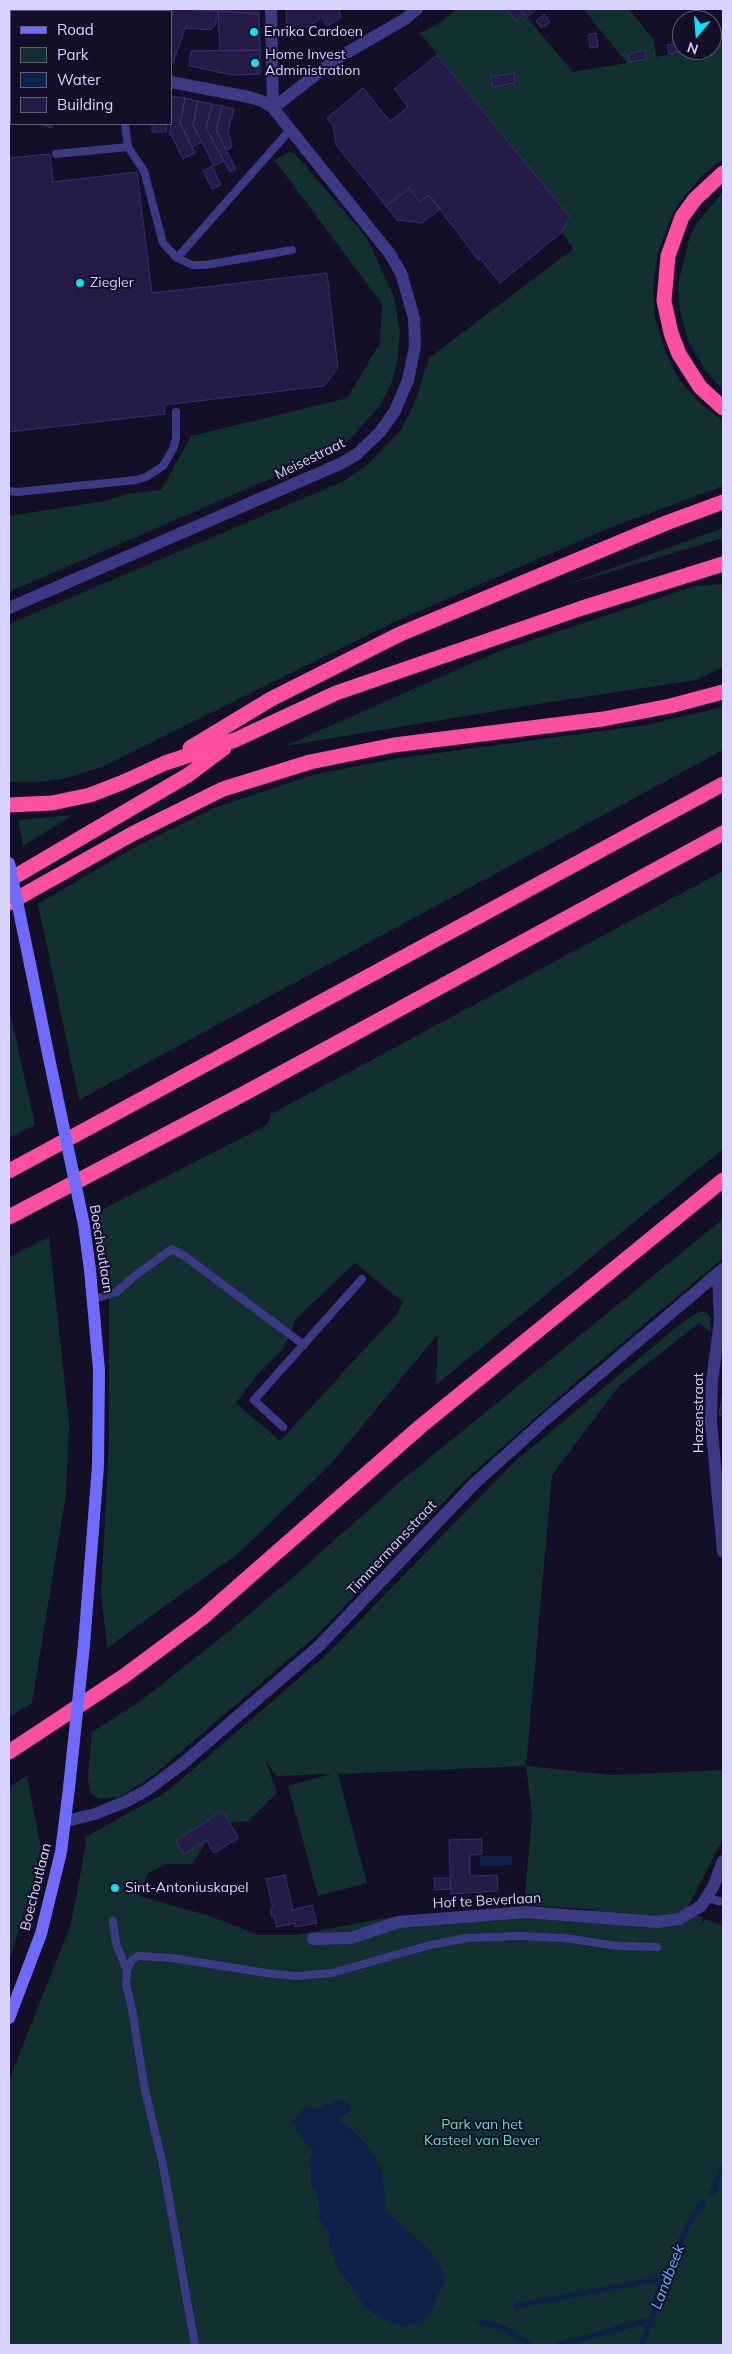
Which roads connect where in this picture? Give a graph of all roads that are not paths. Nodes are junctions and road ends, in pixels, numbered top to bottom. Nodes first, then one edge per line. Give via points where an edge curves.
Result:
1 (271, 9) edge
2 (417, 9) edge
3 (172, 82) edge
4 (273, 108) junction
5 (125, 125) edge
6 (290, 130) junction
7 (128, 147) junction
8 (56, 154) dead end
9 (723, 173) edge
10 (292, 250) dead end
11 (177, 258) junction
12 (723, 408) edge
13 (176, 412) dead end
14 (9, 491) edge
15 (723, 502) edge
16 (723, 564) edge
17 (9, 608) edge
18 (723, 692) edge
19 (235, 740) junction
20 (165, 763) junction
21 (723, 784) edge
22 (9, 804) edge
23 (723, 833) edge
24 (9, 863) edge
25 (9, 880) edge
26 (9, 903) edge
27 (9, 1171) edge
28 (723, 1180) edge
29 (9, 1218) edge
30 (721, 1271) edge
31 (362, 1279) dead end
32 (94, 1299) junction
33 (304, 1345) junction
34 (283, 1427) dead end
35 (723, 1552) edge
36 (9, 1752) edge
37 (66, 1820) junction
38 (723, 1861) edge
39 (707, 1898) junction
40 (723, 1902) edge
41 (113, 1921) dead end
42 (313, 1939) dead end
43 (656, 1947) dead end
44 (127, 1970) junction
45 (9, 2018) edge
46 (195, 2345) edge

1 - 4 street
2 - 4 street via 336,59
3 - 4 street via 249,97
4 - 6 street, Meisestraat
5 - 7 lane
6 - 11 lane
6 - 17 street, Meisestraat via 390,254 401,273 412,305 416,332 408,380 395,411 357,454 330,470
7 - 8 lane
7 - 11 lane via 144,171 163,243
9 - 12 highway via 695,199 682,218 668,256 664,301 671,333 690,374
10 - 11 lane via 205,265 192,265
13 - 14 lane via 173,449 163,466 146,477
15 - 20 highway via 400,634 271,699
16 - 19 highway via 582,608 336,693
18 - 26 highway via 603,719 394,745 310,762 223,789 132,834
19 - 20 highway
19 - 25 highway via 188,775
20 - 22 highway via 90,795 52,803
21 - 27 highway
23 - 29 highway via 237,1098
24 - 32 main road, Boechoutlaan, bridge via 84,1225
28 - 36 highway via 421,1426 202,1618 124,1676
30 - 35 street, Hazenstraat via 711,1422
30 - 37 street, Timmermansstraat via 475,1483 319,1646 181,1765 127,1801 95,1814
31 - 33 lane
32 - 33 lane via 117,1292 172,1249
32 - 37 main road, Boechoutlaan, bridge via 99,1370 98,1466
33 - 34 lane via 254,1400
37 - 45 main road, Boechoutlaan via 59,1864 41,1934
38 - 39 street, Hof te Beverlaan
39 - 40 lane
39 - 42 street, Hof te Beverlaan via 686,1917 666,1922 526,1912 398,1922 352,1938
41 - 44 lane via 116,1944
43 - 44 lane via 618,1946 564,1938 467,1938 430,1945 332,1973 296,1976 138,1956
44 - 46 lane via 126,1984 145,2090 163,2165

